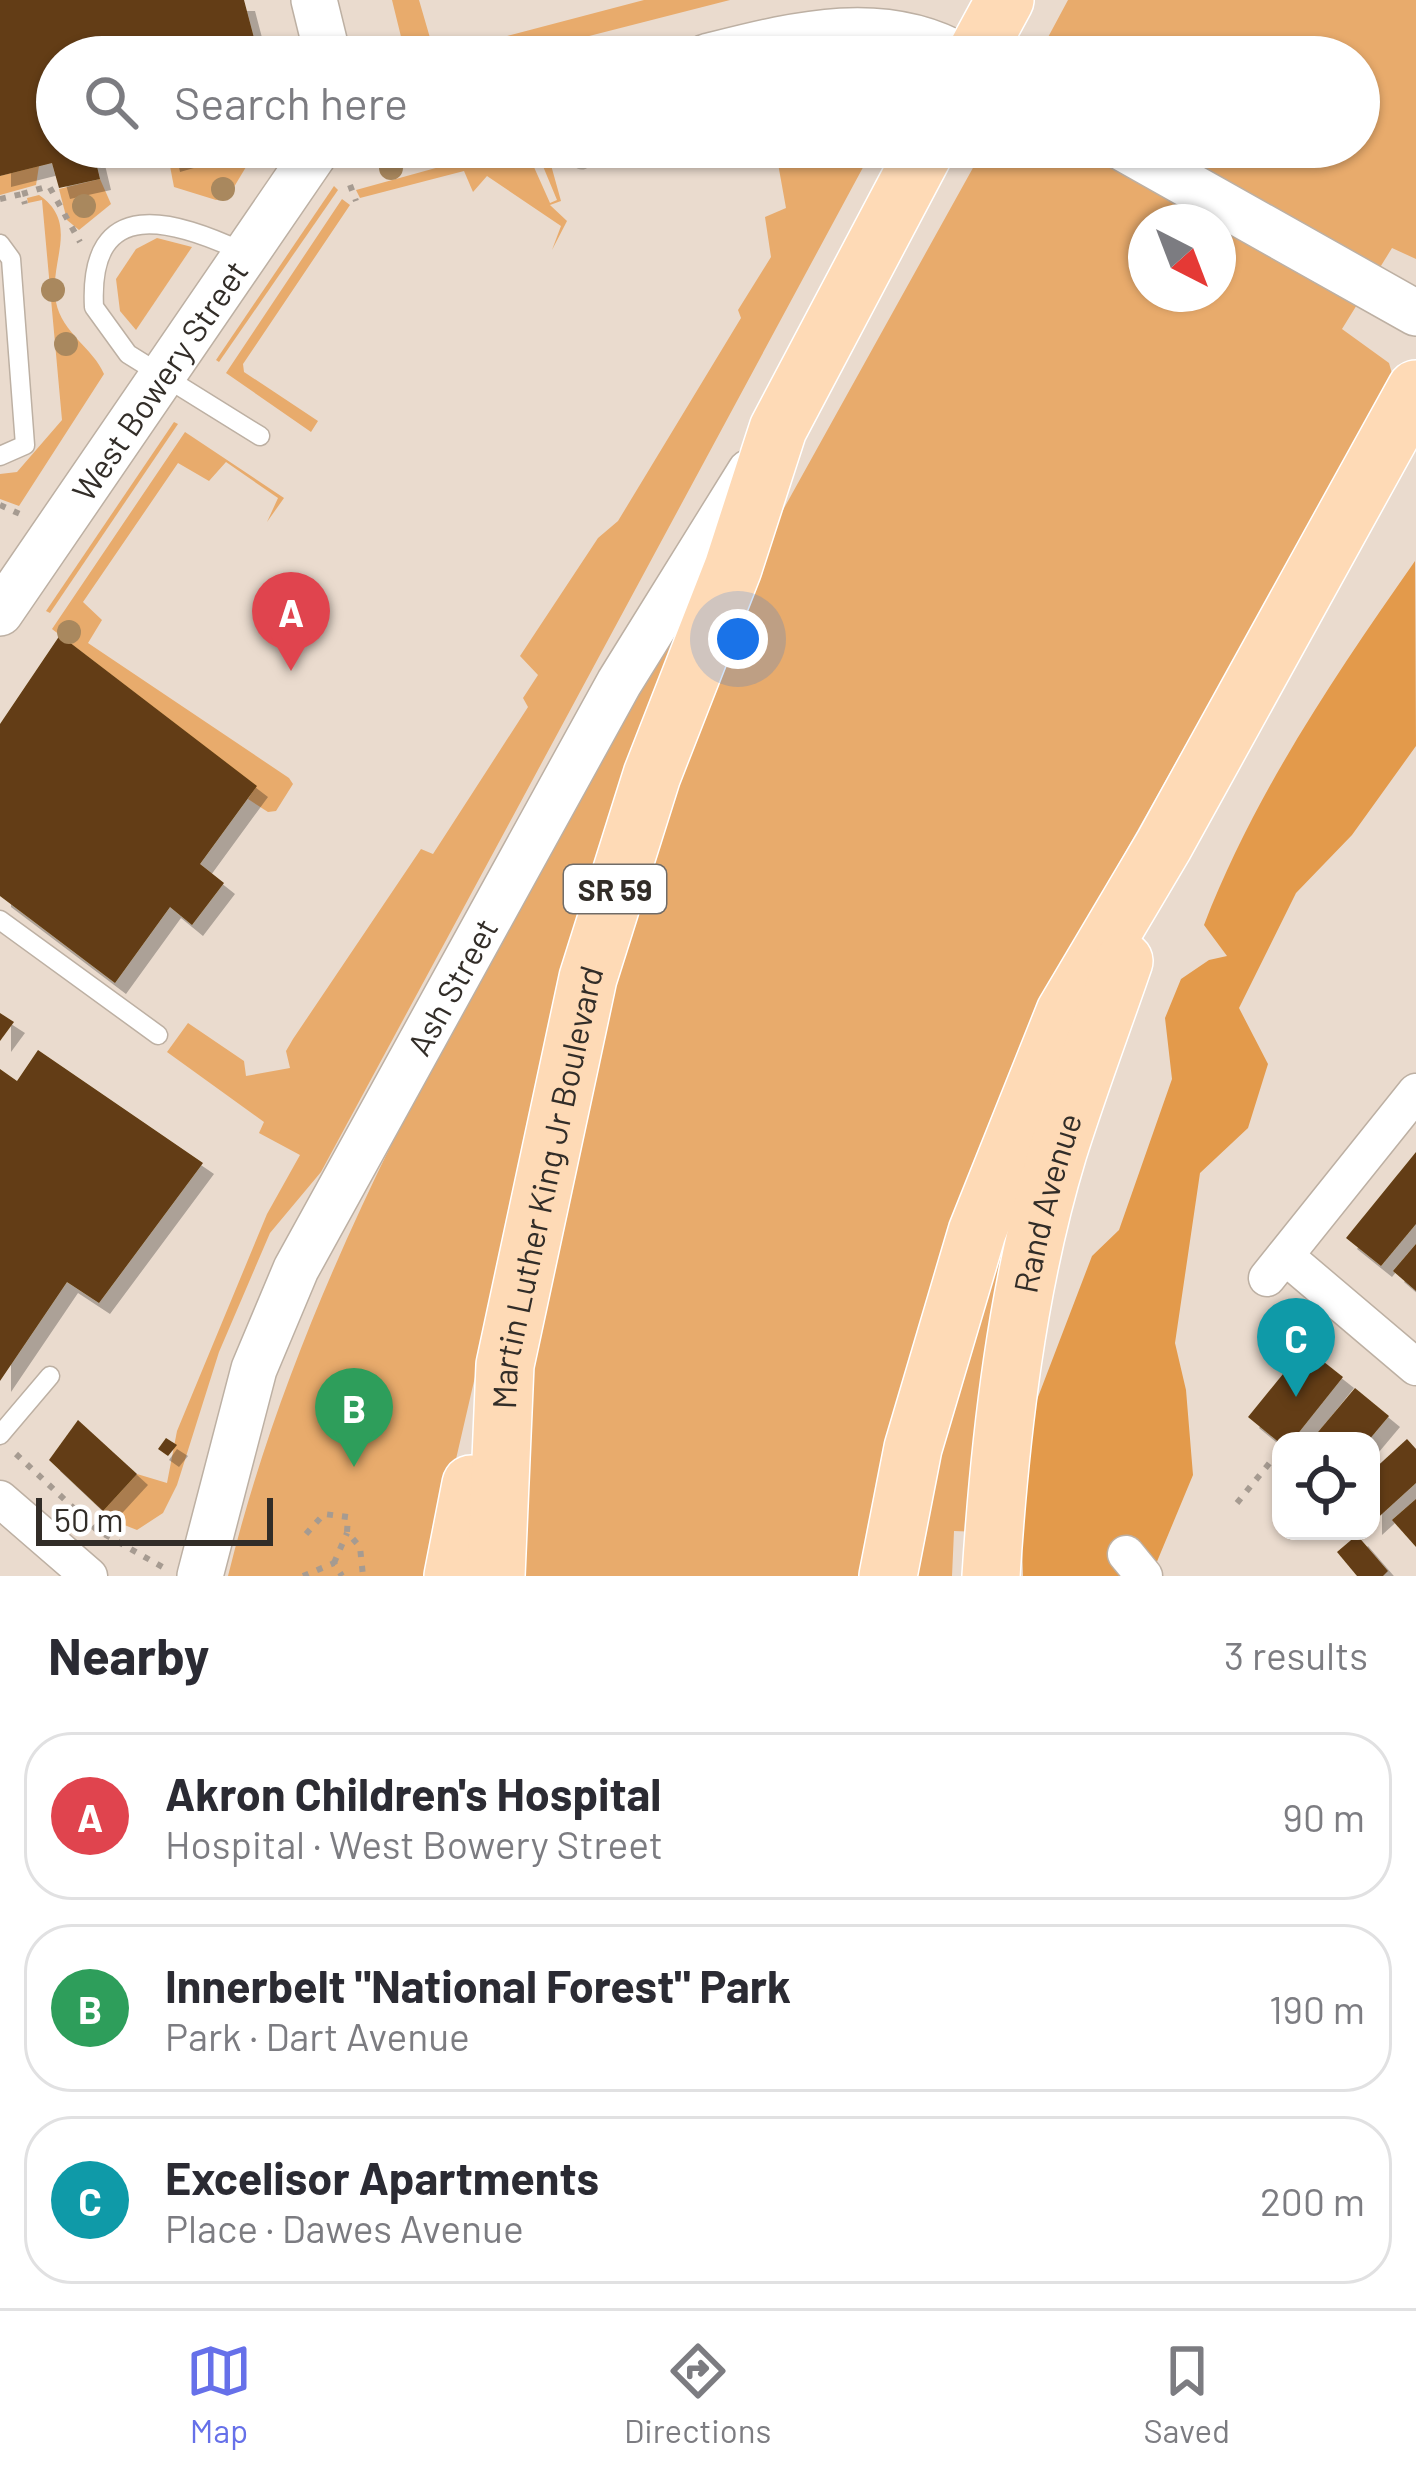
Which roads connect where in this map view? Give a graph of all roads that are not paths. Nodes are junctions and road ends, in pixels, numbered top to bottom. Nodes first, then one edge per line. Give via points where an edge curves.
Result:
1 (314, 0) edge
2 (1005, 0) edge
3 (323, 36) edge
4 (804, 36) edge
5 (893, 36) edge
6 (985, 36) edge
7 (305, 168) edge
8 (916, 168) edge
9 (1158, 168) edge
10 (0, 244) edge
11 (247, 255) junction
12 (1416, 313) edge
13 (164, 376) junction
14 (1416, 389) edge
15 (778, 429) junction
16 (260, 436) dead end
17 (0, 456) edge
18 (0, 613) edge
19 (1164, 844) junction
20 (0, 920) edge
21 (158, 1034) dead end
22 (1416, 1092) edge
23 (505, 1365) junction
24 (1416, 1366) edge
25 (50, 1376) dead end
26 (0, 1437) edge
27 (0, 1499) edge
28 (88, 1576) edge
29 (200, 1576) edge
30 (453, 1576) edge
31 (496, 1576) edge
32 (888, 1576) edge
33 (991, 1576) edge

1 - 3 street
2 - 6 main road
4 - 5 street via 858,29
7 - 11 street, West Bowery Street
8 - 15 main road, Martin Luther King Jr Boulevard / SR 59
9 - 12 street
10 - 17 lane via 11,259 25,445
11 - 13 street, West Bowery Street
11 - 13 lane via 155,220 109,246 93,285 94,307 128,354
13 - 16 lane
13 - 18 street, West Bowery Street
14 - 19 main road
15 - 23 main road, Martin Luther King Jr Boulevard / SR 59 via 588,978
15 - 29 street, Ash Street via 630,664 296,1269 254,1369
19 - 32 main road via 1065,1012 1005,1155 913,1448
19 - 33 main road, Rand Avenue via 1037,1240 1004,1432
20 - 21 lane
22 - 24 street via 1276,1267
23 - 30 main road via 484,1418
23 - 31 main road, Martin Luther King Jr Boulevard / SR 59
25 - 26 lane
27 - 28 street

